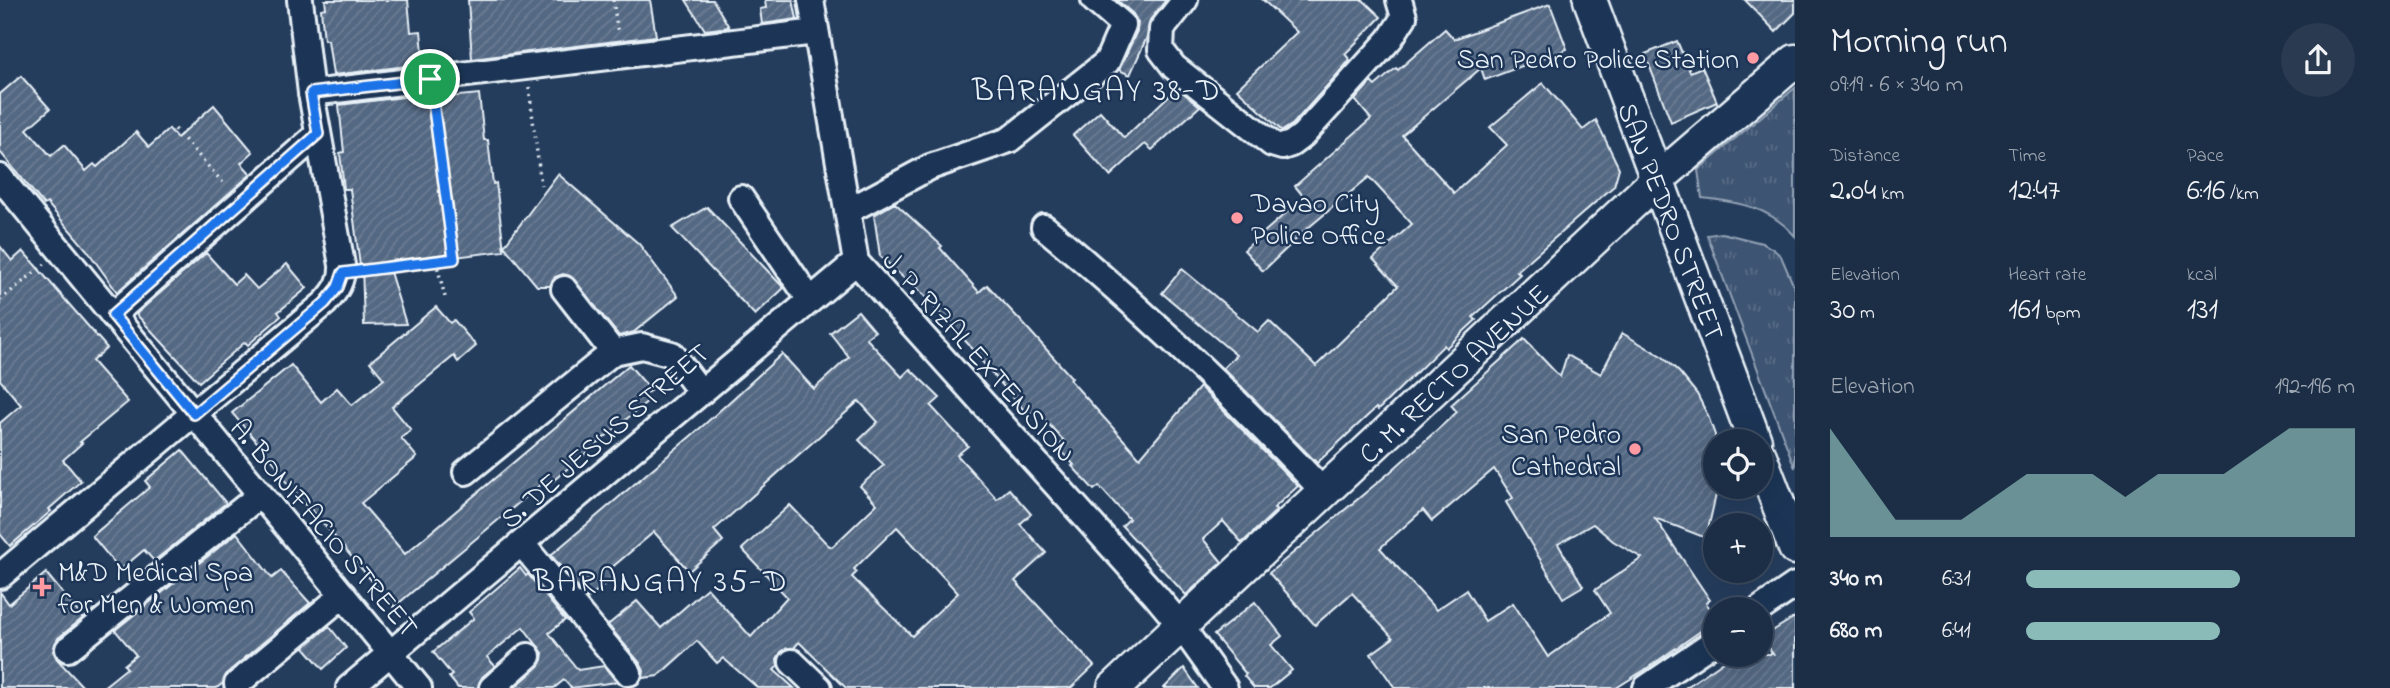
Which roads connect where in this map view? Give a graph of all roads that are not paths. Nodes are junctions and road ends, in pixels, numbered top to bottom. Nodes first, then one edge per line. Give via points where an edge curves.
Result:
1 (300, 0) edge
2 (811, 0) edge
3 (1094, 0) edge
4 (1185, 0) edge
5 (1399, 0) edge
6 (1590, 0) edge
7 (816, 32) junction
8 (1795, 61) edge
9 (311, 93) junction
10 (318, 134) junction
11 (0, 177) edge
12 (1657, 180) junction
13 (741, 198) dead end
14 (848, 211) junction
15 (1045, 227) dead end
16 (856, 262) junction
17 (564, 289) dead end
18 (810, 300) junction
19 (113, 315) junction
20 (613, 352) junction
21 (700, 391) junction
22 (194, 414) junction
23 (1750, 429) edge
24 (466, 472) dead end
25 (1773, 490) edge
26 (1324, 492) junction
27 (260, 495) junction
28 (523, 544) junction
29 (1795, 548) edge
30 (0, 576) edge
31 (1795, 585) edge
32 (343, 595) junction
33 (1773, 600) edge
34 (1181, 626) junction
35 (1703, 648) edge
36 (68, 649) dead end
37 (391, 653) junction
38 (528, 656) dead end
39 (792, 662) dead end
40 (629, 673) dead end
41 (237, 684) dead end
42 (349, 688) edge
43 (419, 688) edge
44 (492, 688) edge
45 (819, 688) edge
46 (1114, 688) edge
47 (1224, 688) edge
48 (1646, 688) edge

1 - 9 street
2 - 7 street, J. P. RIZAL EXTENSION
3 - 14 street via 1123,25 1107,62 1009,140 929,167
4 - 5 street via 1162,29 1161,50 1174,67 1263,139 1282,147 1303,135 1390,39 1404,17
6 - 12 main road, SAN PEDRO STREET
7 - 9 street
7 - 14 street, J. P. RIZAL EXTENSION
8 - 12 main road, C. M. RECTO AVENUE
9 - 10 street
10 - 19 street
10 - 22 street via 343,273 338,287
11 - 19 street, A. BONIFACIO STREET
12 - 23 main road, SAN PEDRO STREET
12 - 26 main road, C. M. RECTO AVENUE
13 - 18 street
14 - 16 street, J. P. RIZAL EXTENSION
15 - 26 street via 1207,371
16 - 18 street, S. DE JESUS STREET
16 - 34 street, J. P. RIZAL EXTENSION
17 - 20 street
18 - 21 street, S. DE JESUS STREET
19 - 22 street, A. BONIFACIO STREET
20 - 21 street via 642,346 672,354
20 - 24 street
21 - 28 street, S. DE JESUS STREET
22 - 27 street, A. BONIFACIO STREET
22 - 30 street
25 - 29 main road
26 - 34 main road, C. M. RECTO AVENUE
27 - 32 street, A. BONIFACIO STREET
27 - 36 street
28 - 37 street, S. DE JESUS STREET
28 - 40 street
31 - 33 street
32 - 37 street, A. BONIFACIO STREET
32 - 41 street
34 - 46 main road, C. M. RECTO AVENUE
34 - 47 street, J. P. RIZAL EXTENSION
35 - 48 street
37 - 42 street, S. DE JESUS STREET
37 - 43 street, A. BONIFACIO STREET
38 - 44 street
39 - 45 street

